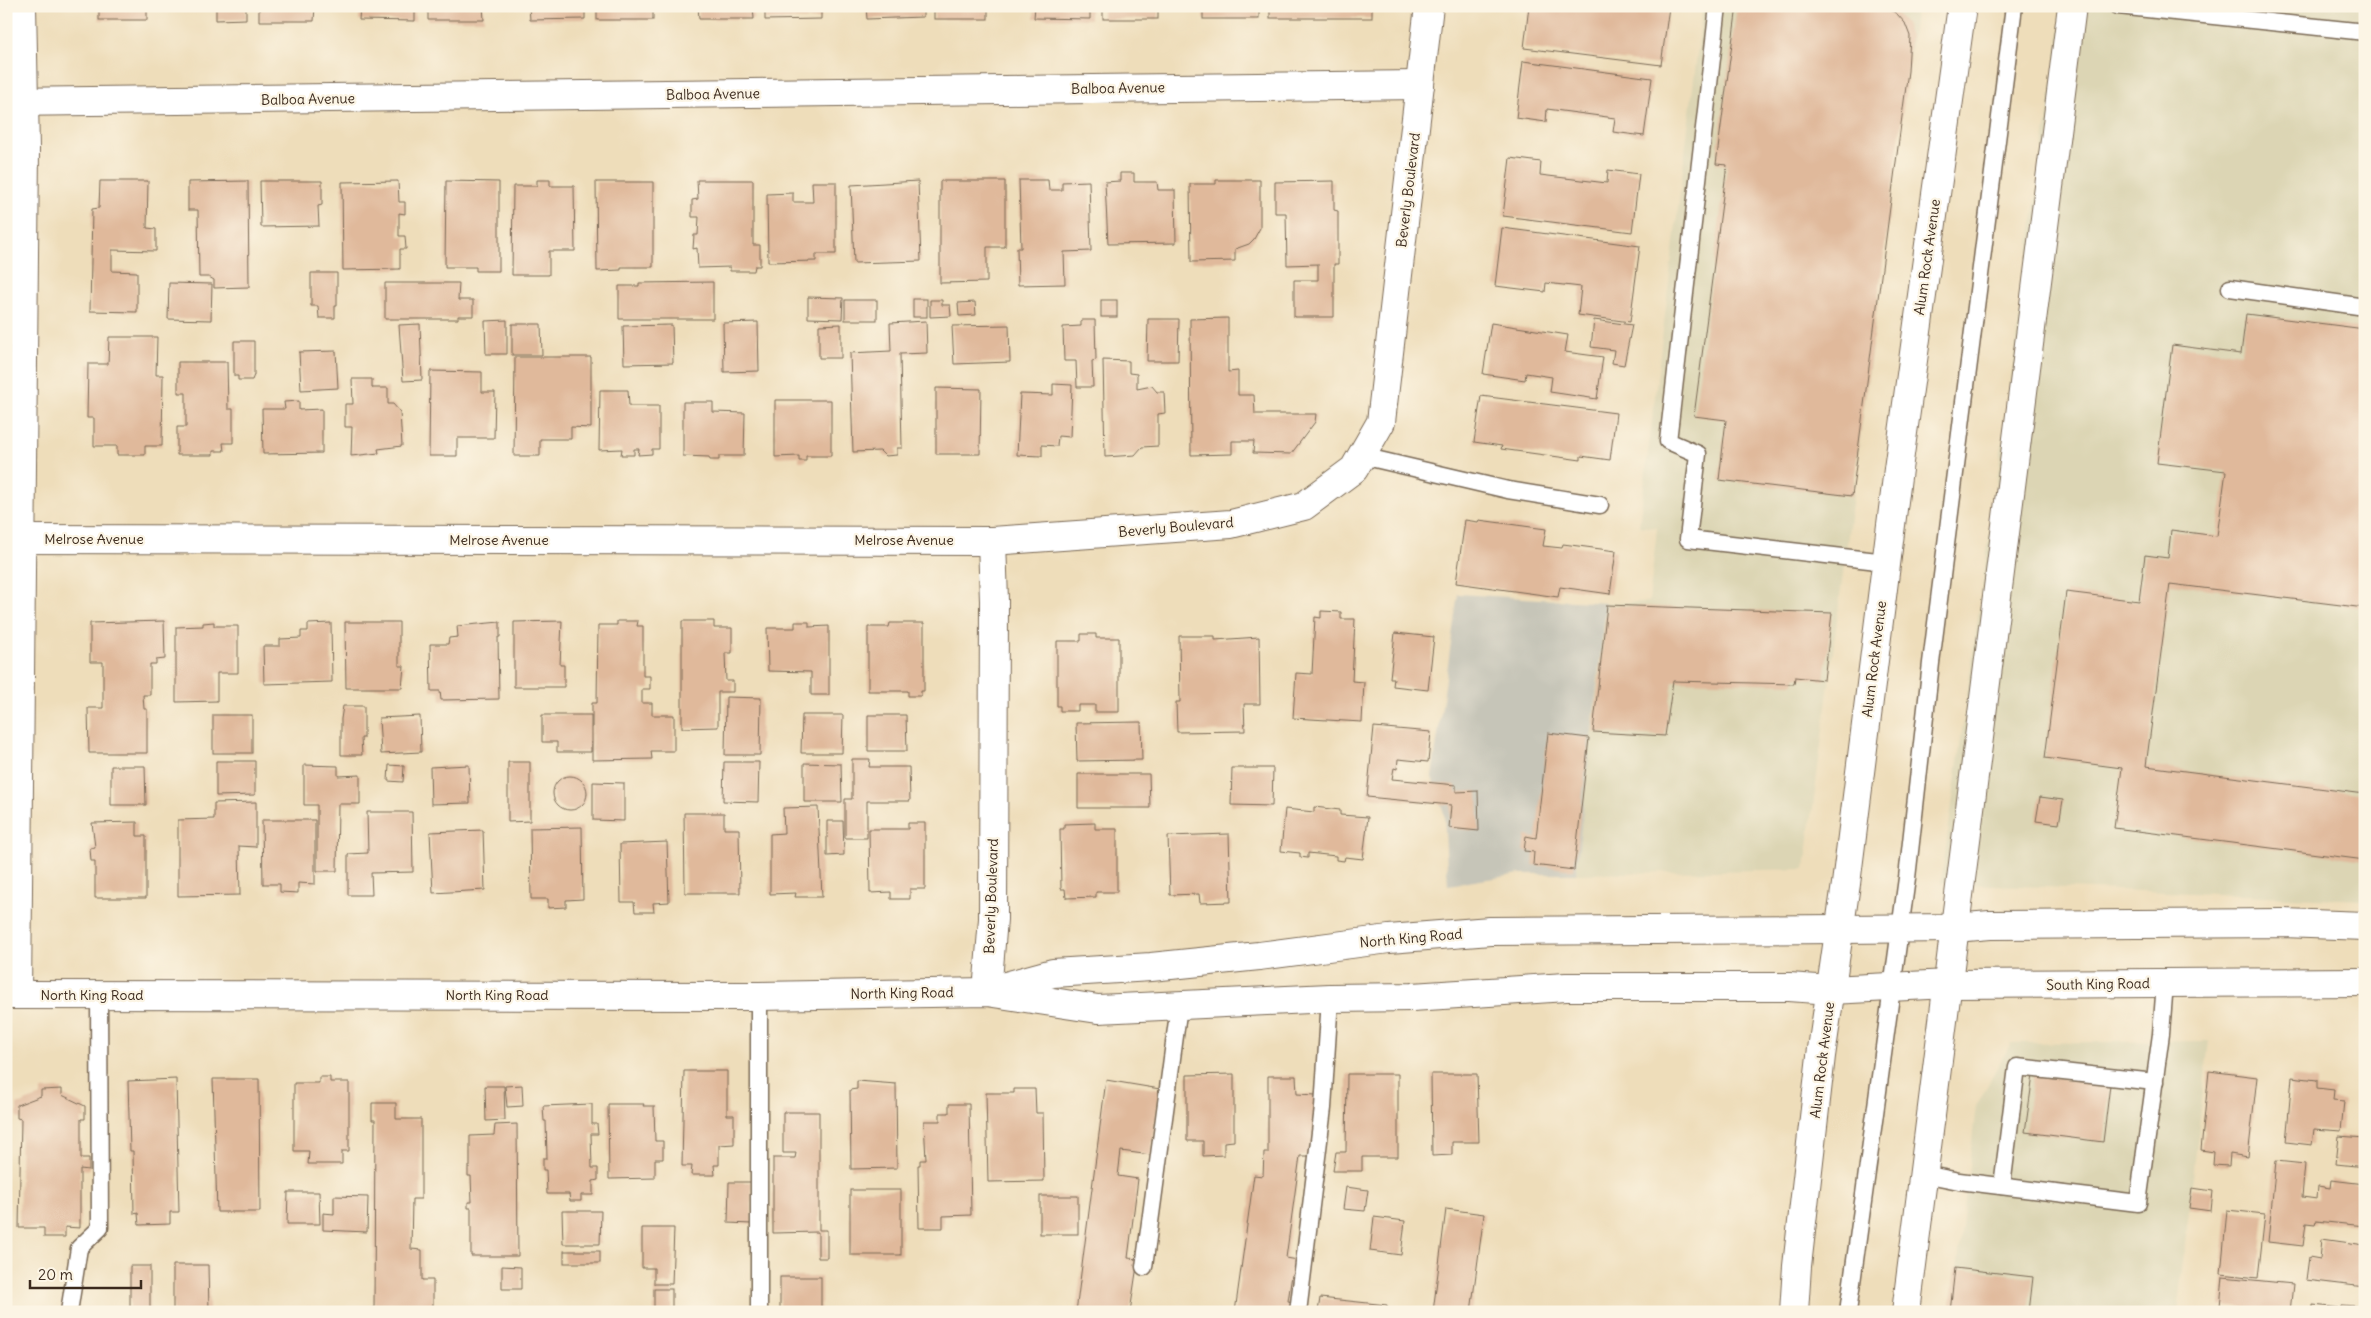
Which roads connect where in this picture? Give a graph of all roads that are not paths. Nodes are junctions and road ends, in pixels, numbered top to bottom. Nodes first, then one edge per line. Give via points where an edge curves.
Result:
1 (22, 6) edge
2 (1429, 6) edge
3 (1718, 6) edge
4 (1962, 6) edge
5 (2014, 6) edge
6 (2072, 6) edge
7 (2118, 6) edge
8 (2365, 32) edge
9 (1420, 85) junction
10 (15, 102) edge
11 (2230, 288) dead end
12 (2365, 307) edge
13 (1362, 456) junction
14 (1600, 505) dead end
15 (14, 539) edge
16 (992, 541) junction
17 (1886, 562) junction
18 (2365, 926) edge
19 (1955, 928) junction
20 (1839, 929) junction
21 (1900, 929) junction
22 (2365, 982) edge
23 (2165, 983) junction
24 (1948, 984) junction
25 (1893, 987) junction
26 (1831, 990) junction
27 (987, 992) junction
28 (99, 994) junction
29 (12, 995) edge
30 (759, 996) junction
31 (1330, 998) junction
32 (1179, 1006) junction
33 (2155, 1082) junction
34 (1924, 1174) junction
35 (2002, 1186) junction
36 (1144, 1267) dead end
37 (70, 1312) edge
38 (759, 1312) edge
39 (1298, 1312) edge
40 (1794, 1312) edge
41 (1848, 1312) edge
42 (1906, 1312) edge

1 - 10 main road
2 - 9 main road, Beverly Boulevard
3 - 17 lane via 1668,441 1698,454 1688,539
4 - 17 main road, Alum Rock Avenue
5 - 21 lane
6 - 19 main road
7 - 8 lane
9 - 10 main road, Balboa Avenue
9 - 13 main road, Beverly Boulevard via 1381,422
10 - 15 main road
11 - 12 lane
13 - 14 lane via 1508,490
13 - 16 main road, Beverly Boulevard via 1354,469 1304,506 1231,524
15 - 16 main road, Melrose Avenue
15 - 29 main road
16 - 27 main road, Beverly Boulevard via 993,919
17 - 20 main road, Alum Rock Avenue
18 - 19 main road via 2283,923
19 - 21 main road
19 - 24 main road
20 - 21 main road
20 - 26 main road, Alum Rock Avenue
20 - 27 main road, North King Road via 1490,931 1389,939 1161,966 1053,973
21 - 25 lane
22 - 23 main road, South King Road
23 - 24 main road, South King Road
23 - 33 lane
24 - 25 main road, South King Road
24 - 34 main road
25 - 26 main road, South King Road
25 - 41 lane
26 - 31 main road, North King Road via 1789,987 1566,987 1412,997
26 - 40 main road, Alum Rock Avenue
27 - 30 main road, North King Road
27 - 32 main road, North King Road via 1098,1009
28 - 29 main road, North King Road
28 - 30 main road, North King Road
28 - 37 lane via 100,1228 79,1248
30 - 38 lane
31 - 32 main road, North King Road
31 - 39 lane via 1316,1175
32 - 36 lane
33 - 35 lane via 2018,1067
33 - 35 lane via 2138,1203
34 - 35 lane
34 - 42 main road

